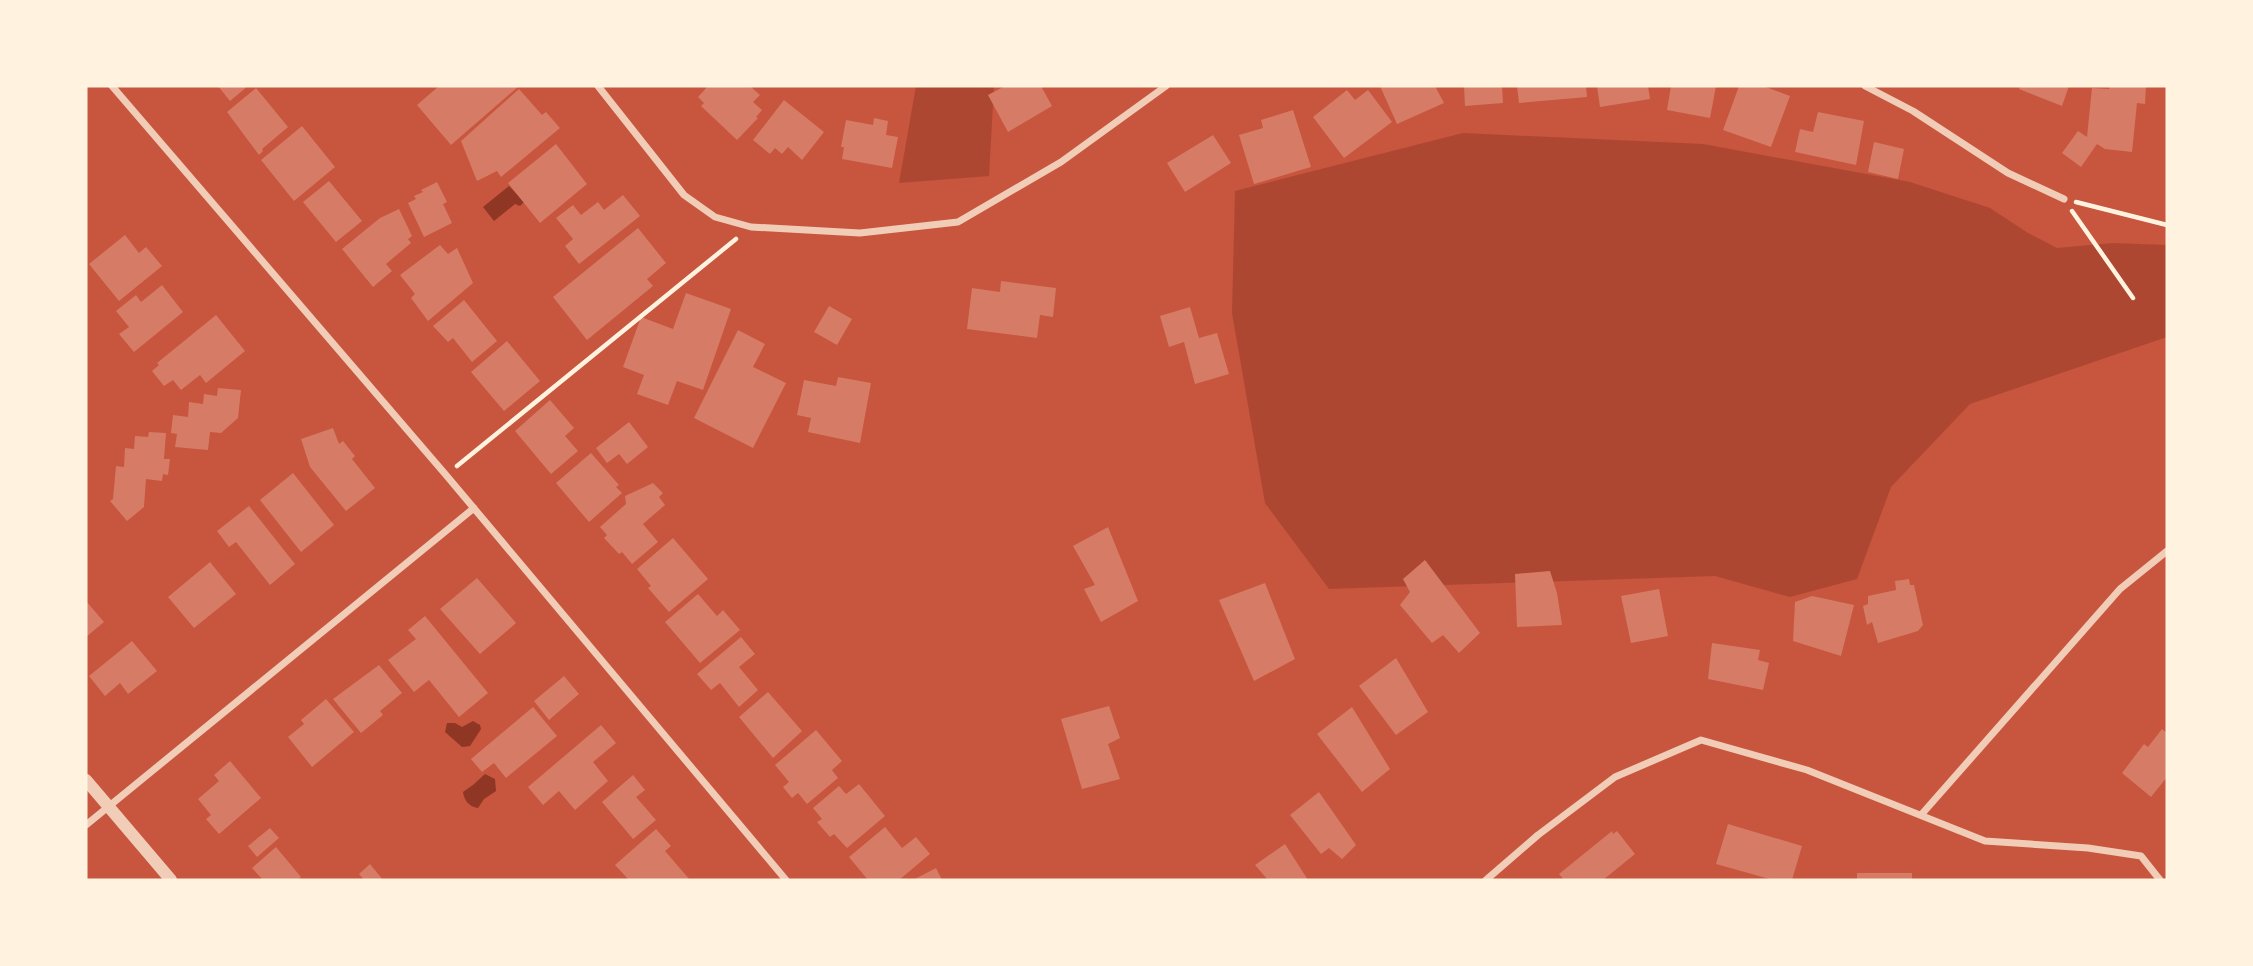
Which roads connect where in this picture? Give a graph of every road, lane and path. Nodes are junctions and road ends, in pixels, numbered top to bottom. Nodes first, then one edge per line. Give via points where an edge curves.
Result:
1 (112, 86) edge
2 (598, 86) edge
3 (1166, 86) edge
4 (1864, 86) edge
5 (2064, 199) junction
6 (2167, 225) edge
7 (751, 226) junction
8 (2133, 298) dead end
9 (446, 475) junction
10 (474, 508) junction
11 (2167, 551) edge
12 (86, 780) edge
13 (108, 806) junction
14 (1921, 815) junction
15 (86, 825) edge
16 (171, 880) edge
17 (786, 880) edge
18 (1486, 880) edge
19 (2160, 880) edge

1 - 9 street
2 - 7 street via 684,195 715,217
3 - 7 street via 1061,162 958,222 860,233
4 - 5 street via 1913,111 2008,173
5 - 6 path
5 - 8 path
7 - 9 path
9 - 10 street
10 - 13 street
10 - 17 street
11 - 14 street via 2120,589
12 - 13 street
13 - 15 street
13 - 16 street
14 - 18 street via 1807,770 1701,740 1615,777
14 - 19 street via 1985,841 2141,856

